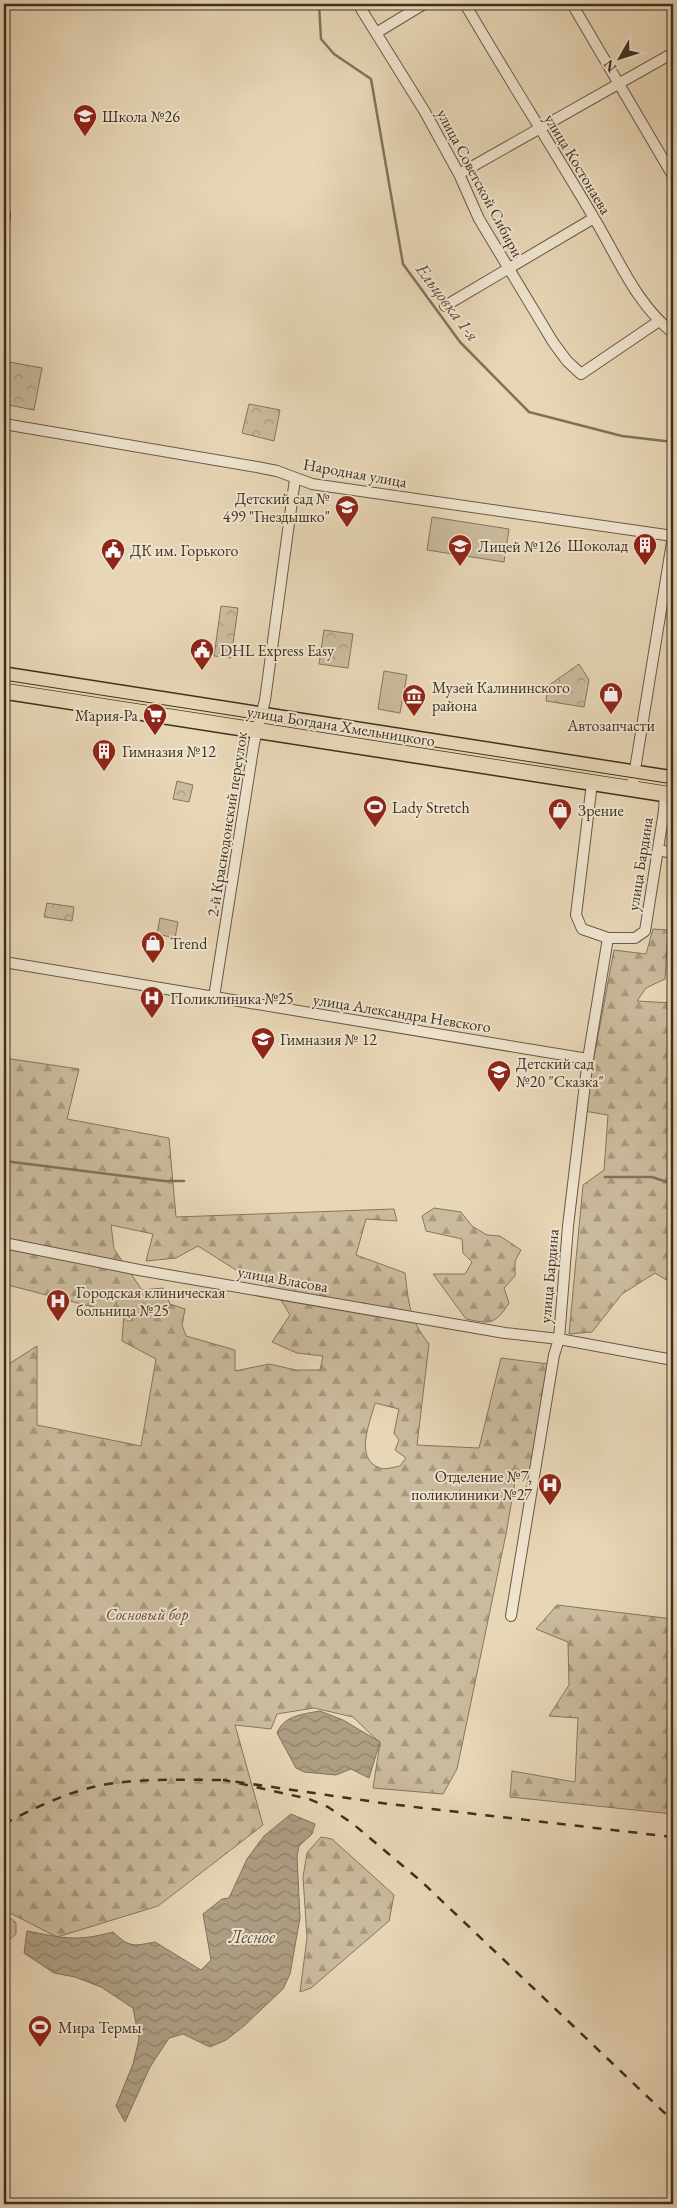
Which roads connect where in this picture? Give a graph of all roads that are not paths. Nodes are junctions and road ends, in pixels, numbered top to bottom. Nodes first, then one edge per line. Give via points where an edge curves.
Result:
1 (358, 4) edge
2 (424, 4) edge
3 (465, 4) edge
4 (574, 4) edge
5 (376, 33) junction
6 (673, 53) edge
7 (619, 83) junction
8 (539, 129) junction
9 (459, 174) junction
10 (673, 176) edge
11 (594, 218) junction
12 (508, 268) junction
13 (445, 306) dead end
14 (658, 321) junction
15 (673, 333) edge
16 (4, 424) edge
17 (294, 479) junction
18 (673, 536) edge
19 (4, 675) edge
20 (4, 691) edge
21 (261, 714) junction
22 (257, 731) junction
23 (635, 773) junction
24 (673, 779) edge
25 (592, 783) junction
26 (632, 788) junction
27 (669, 794) edge
28 (658, 850) junction
29 (673, 853) edge
30 (608, 938) junction
31 (4, 962) edge
32 (214, 996) junction
33 (588, 1059) junction
34 (4, 1243) edge
35 (559, 1339) junction
36 (673, 1360) edge
37 (511, 1616) dead end

1 - 5 street, улица Советской Сибири
2 - 5 street
3 - 8 street, улица Костонаева
4 - 7 street
5 - 9 street, улица Советской Сибири
6 - 7 street
7 - 8 street
7 - 10 street
8 - 9 street
8 - 11 street, улица Костонаева
9 - 12 street, улица Советской Сибири via 479,219
11 - 12 street
11 - 14 street, улица Костонаева via 637,294
12 - 13 street
12 - 14 street, улица Советской Сибири via 553,342 580,374
14 - 15 street, улица Костонаева
16 - 17 street, Народная улица via 257,467
17 - 18 street, Народная улица via 322,486
17 - 21 street, 2-й Краснодонский переулок
18 - 23 street
19 - 21 highway, улица Богдана Хмельницкого
20 - 22 highway, улица Богдана Хмельницкого
21 - 22 street, 2-й Краснодонский переулок
21 - 23 highway, улица Богдана Хмельницкого
22 - 25 highway, улица Богдана Хмельницкого
22 - 32 street, 2-й Краснодонский переулок
23 - 24 highway, улица Богдана Хмельницкого
23 - 26 street
25 - 26 highway, улица Богдана Хмельницкого
25 - 30 street, улица Бардина via 576,915 582,929
26 - 27 highway, улица Богдана Хмельницкого
27 - 28 street, улица Бардина
28 - 29 street
28 - 30 street, улица Бардина via 645,931 635,938
30 - 33 street, улица Бардина
31 - 32 street, улица Александра Невского
32 - 33 street, улица Александра Невского
33 - 35 street, улица Бардина via 568,1226
34 - 35 street, улица Власова via 139,1270 505,1333
35 - 36 street, улица Власова
35 - 37 street, улица Бардина

